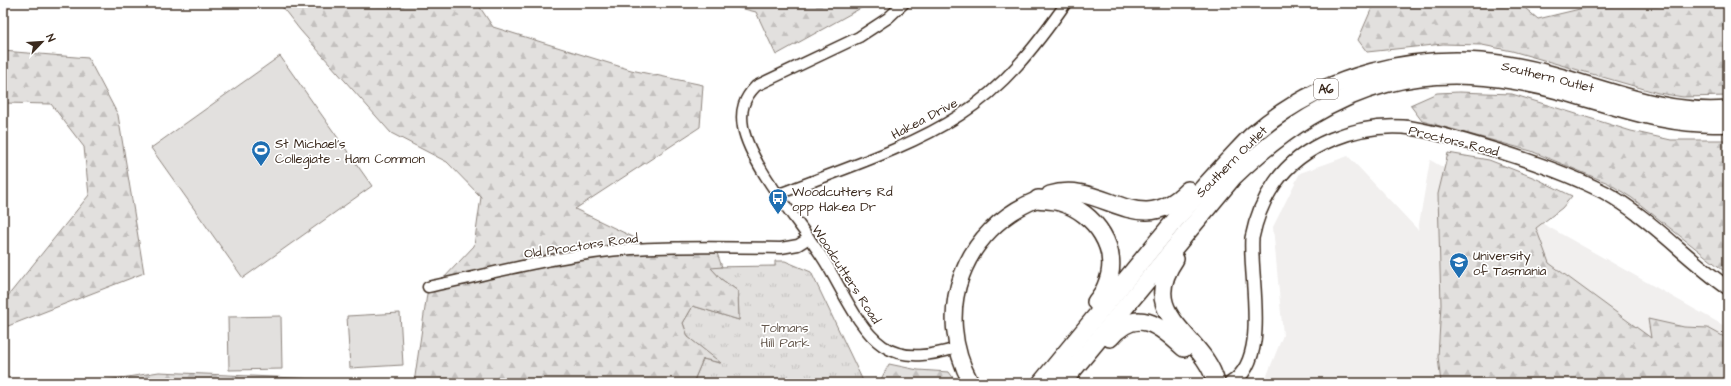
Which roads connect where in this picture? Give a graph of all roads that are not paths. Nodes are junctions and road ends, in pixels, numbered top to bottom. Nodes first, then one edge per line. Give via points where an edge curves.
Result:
1 (904, 3) edge
2 (1066, 3) edge
3 (1728, 110) edge
4 (1728, 123) edge
5 (1253, 136) junction
6 (1274, 142) junction
7 (778, 194) junction
8 (1038, 199) junction
9 (809, 238) junction
10 (428, 287) dead end
11 (1728, 288) edge
12 (957, 348) junction
13 (971, 383) edge
14 (1031, 383) edge
15 (1041, 383) edge
16 (1062, 383) edge
17 (1073, 383) edge
18 (1212, 383) edge
19 (1216, 383) edge
20 (1231, 383) edge

1 - 7 street, Woodcutters Road via 888,18 859,38 761,82 747,96 742,113 743,129 750,148
2 - 7 street, Hakea Drive via 1024,60 994,90 961,115 916,140
3 - 5 highway, Southern Outlet / A6 via 1689,110 1655,104 1551,74 1506,65 1470,61 1435,62 1384,69 1334,85 1289,109
4 - 6 highway, Southern Outlet / A6 via 1702,124 1666,120 1518,80 1449,75 1396,81 1348,96 1300,122
5 - 8 highway via 1225,154 1178,200 1163,209 1139,211 1082,194 1053,194
5 - 15 highway, Southern Outlet / A6 via 1187,205
6 - 16 highway, Southern Outlet / A6 via 1233,177
6 - 19 highway via 1237,182 1174,259 1165,273 1162,284 1162,298 1167,312 1207,361
7 - 9 street, Woodcutters Road
8 - 12 main road via 1002,219 973,250 963,270 956,298 954,329
8 - 14 highway via 1060,202 1087,215 1106,240 1110,268 1106,288
9 - 10 street, Old Proctors Road via 798,245 781,248 614,251 554,259
9 - 12 street, Woodcutters Road via 863,326 884,347 904,355 918,356
11 - 20 street, Proctors Road via 1631,210 1604,192 1586,184 1511,154 1431,132 1402,127 1366,129 1331,140 1307,153 1281,175 1267,195 1255,222 1252,238 1256,338 1249,365 1239,378
12 - 13 main road
17 - 18 highway via 1119,328 1142,320 1160,327 1174,339 1189,353

